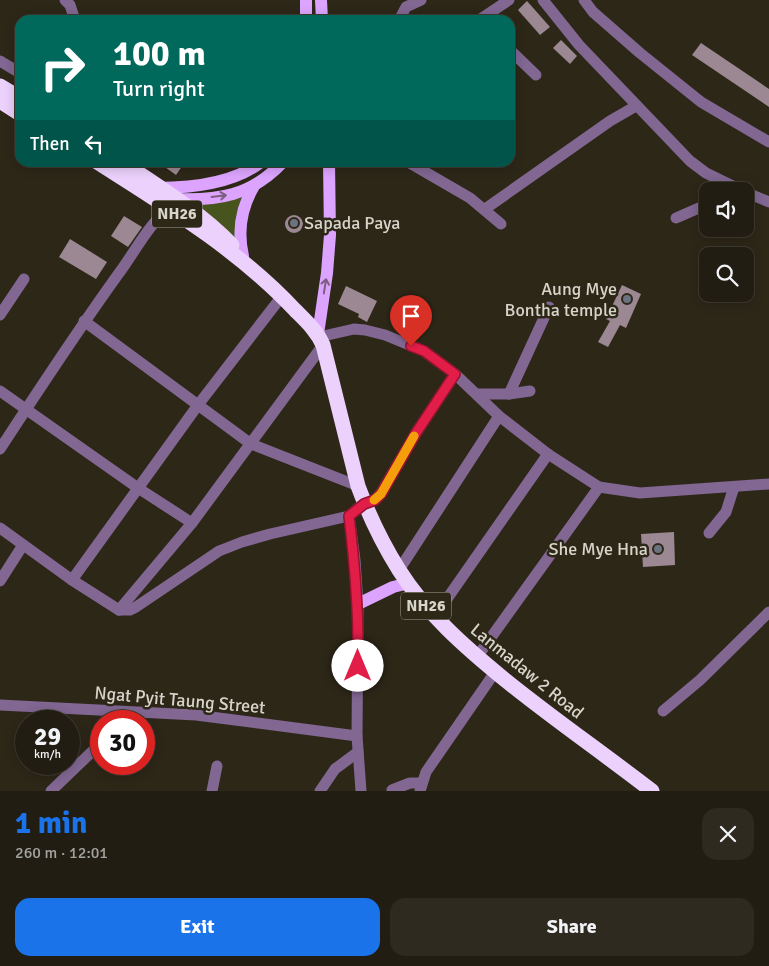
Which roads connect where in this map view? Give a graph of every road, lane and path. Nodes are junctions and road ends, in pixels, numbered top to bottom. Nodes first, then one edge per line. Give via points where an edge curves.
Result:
1 (65, 0) edge
2 (306, 0) edge
3 (321, 0) edge
4 (421, 0) edge
5 (509, 0) edge
6 (542, 0) edge
7 (584, 0) edge
8 (74, 15) edge
9 (306, 15) edge
10 (322, 15) edge
11 (402, 15) edge
12 (487, 15) edge
13 (515, 55) edge
14 (0, 61) edge
15 (15, 70) edge
16 (536, 75) dead end
17 (0, 86) edge
18 (15, 95) edge
19 (0, 102) edge
20 (636, 106) junction
21 (15, 111) edge
22 (769, 142) edge
23 (105, 167) edge
24 (128, 167) edge
25 (253, 167) edge
26 (266, 167) edge
27 (278, 167) edge
28 (329, 167) edge
29 (417, 167) edge
30 (723, 182) edge
31 (253, 187) junction
32 (157, 193) junction
33 (754, 196) edge
34 (769, 202) edge
35 (174, 204) junction
36 (699, 208) edge
37 (485, 209) junction
38 (676, 218) dead end
39 (501, 224) dead end
40 (243, 256) junction
41 (255, 271) junction
42 (24, 279) dead end
43 (282, 296) junction
44 (549, 307) dead end
45 (0, 315) edge
46 (84, 321) junction
47 (320, 339) junction
48 (455, 374) junction
49 (0, 391) edge
50 (530, 391) dead end
51 (478, 394) junction
52 (509, 394) junction
53 (198, 405) junction
54 (26, 410) junction
55 (500, 416) junction
56 (251, 444) junction
57 (0, 449) edge
58 (548, 454) junction
59 (769, 484) edge
60 (358, 486) junction
61 (599, 487) junction
62 (734, 487) junction
63 (138, 488) junction
64 (364, 504) junction
65 (349, 516) junction
66 (192, 523) junction
67 (0, 528) edge
68 (709, 533) dead end
69 (23, 545) junction
70 (399, 570) junction
71 (72, 580) junction
72 (0, 581) edge
73 (409, 583) junction
74 (358, 604) junction
75 (119, 610) junction
76 (769, 612) edge
77 (435, 616) junction
78 (759, 622) junction
79 (769, 629) edge
80 (477, 657) junction
81 (495, 672) junction
82 (0, 705) edge
83 (96, 710) edge
84 (664, 711) dead end
85 (155, 713) edge
86 (357, 736) junction
87 (358, 752) junction
88 (90, 754) edge
89 (217, 766) dead end
90 (420, 787) edge
91 (392, 790) edge
92 (51, 791) edge
93 (212, 791) edge
94 (320, 791) edge
95 (361, 791) edge
96 (652, 791) edge

1 - 8 street
2 - 9 main road
3 - 10 main road
4 - 11 street via 406,7
5 - 12 street
6 - 20 street
7 - 22 street via 593,12 640,53 701,102
13 - 16 street
14 - 15 street
17 - 18 highway
19 - 21 highway
20 - 30 street via 690,161
20 - 37 street
23 - 32 highway, NH26 via 137,188
24 - 32 highway, NH26
25 - 32 main road via 210,184
26 - 31 main road
27 - 31 main road
47 -> 28 main road via 330,235
29 - 37 street
35 -> 31 main road via 224,196
31 - 40 main road via 240,221
32 - 35 highway, NH26
33 - 34 street
35 - 40 highway, NH26 via 216,228
35 - 41 highway, NH26
35 - 46 street via 153,225
36 - 38 street
37 - 39 street
40 - 41 highway, NH26
41 - 43 highway, NH26
42 - 45 street
43 - 47 highway, NH26
43 - 53 street
44 - 52 street
46 - 53 street
46 - 54 street
47 - 48 street via 354,329 385,335 424,351
47 - 56 street
47 - 60 highway, Lanmadaw 2 Road / NH26
48 - 51 street
48 - 64 street via 381,494
49 - 54 street
50 - 52 street
51 - 52 street
51 - 55 street
53 - 56 street
53 - 63 street
54 - 57 street
54 - 63 street
55 - 58 street
55 - 70 street
56 - 60 street
56 - 66 street
58 - 61 street
58 - 77 street
59 - 62 street
60 - 64 highway, Lanmadaw 2 Road / NH26
61 - 62 street via 640,493
61 - 80 street
62 - 68 street via 726,512
63 - 66 street
63 - 71 street
64 - 65 street
64 - 70 highway, Lanmadaw 2 Road / NH26
65 - 74 street
65 - 75 street via 242,542 219,551 136,607
66 - 75 street
67 - 69 street
69 - 71 street
69 - 72 street
70 - 73 highway, Lanmadaw 2 Road / NH26
71 - 75 street
73 - 74 main road
73 - 77 highway, Lanmadaw 2 Road / NH26
74 - 86 street
76 - 78 street
77 - 80 highway, Lanmadaw 2 Road / NH26
78 - 79 street
78 - 84 street
80 - 81 highway, Lanmadaw 2 Road / NH26
81 - 90 street via 426,772
81 - 96 highway, Lanmadaw 2 Road / NH26
82 - 83 street, Ngat Pyit Taung Street
85 - 86 street, Ngat Pyit Taung Street via 196,715
86 - 87 street
87 - 94 street via 335,769
87 - 95 street
88 - 92 street
89 - 93 street
90 - 91 street via 410,784

